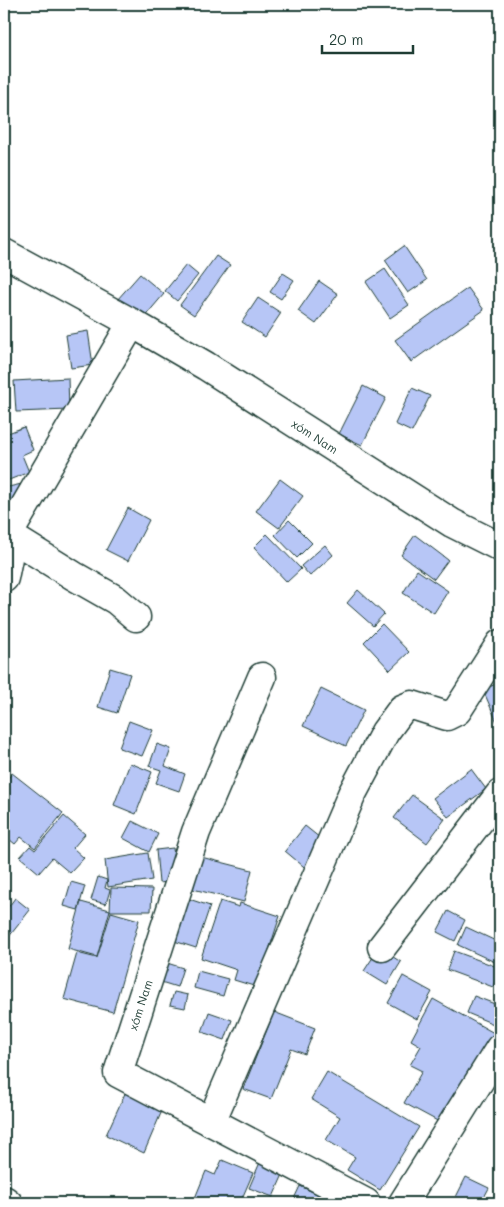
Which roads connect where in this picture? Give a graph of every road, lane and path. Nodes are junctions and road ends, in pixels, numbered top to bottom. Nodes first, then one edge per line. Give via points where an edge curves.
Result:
1 (4, 253) edge
2 (132, 323) junction
3 (6, 535) edge
4 (500, 547) edge
5 (4, 578) edge
6 (136, 617) dead end
7 (500, 644) edge
8 (262, 677) dead end
9 (500, 794) edge
10 (382, 947) dead end
11 (500, 1048) edge
12 (211, 1122) junction
13 (4, 1200) edge
14 (8, 1203) edge
15 (366, 1203) edge
16 (403, 1203) edge

1 - 2 street, xóm Nam
2 - 3 street
2 - 4 street, xóm Nam via 206,366 452,523
3 - 5 street via 8,558
3 - 6 street via 116,600
7 - 12 street via 457,711 447,716 412,705 402,709 385,732 352,794
8 - 12 street, xóm Nam via 196,832 118,1073
9 - 10 street
11 - 16 street
12 - 15 street, xóm Nam
13 - 14 street

